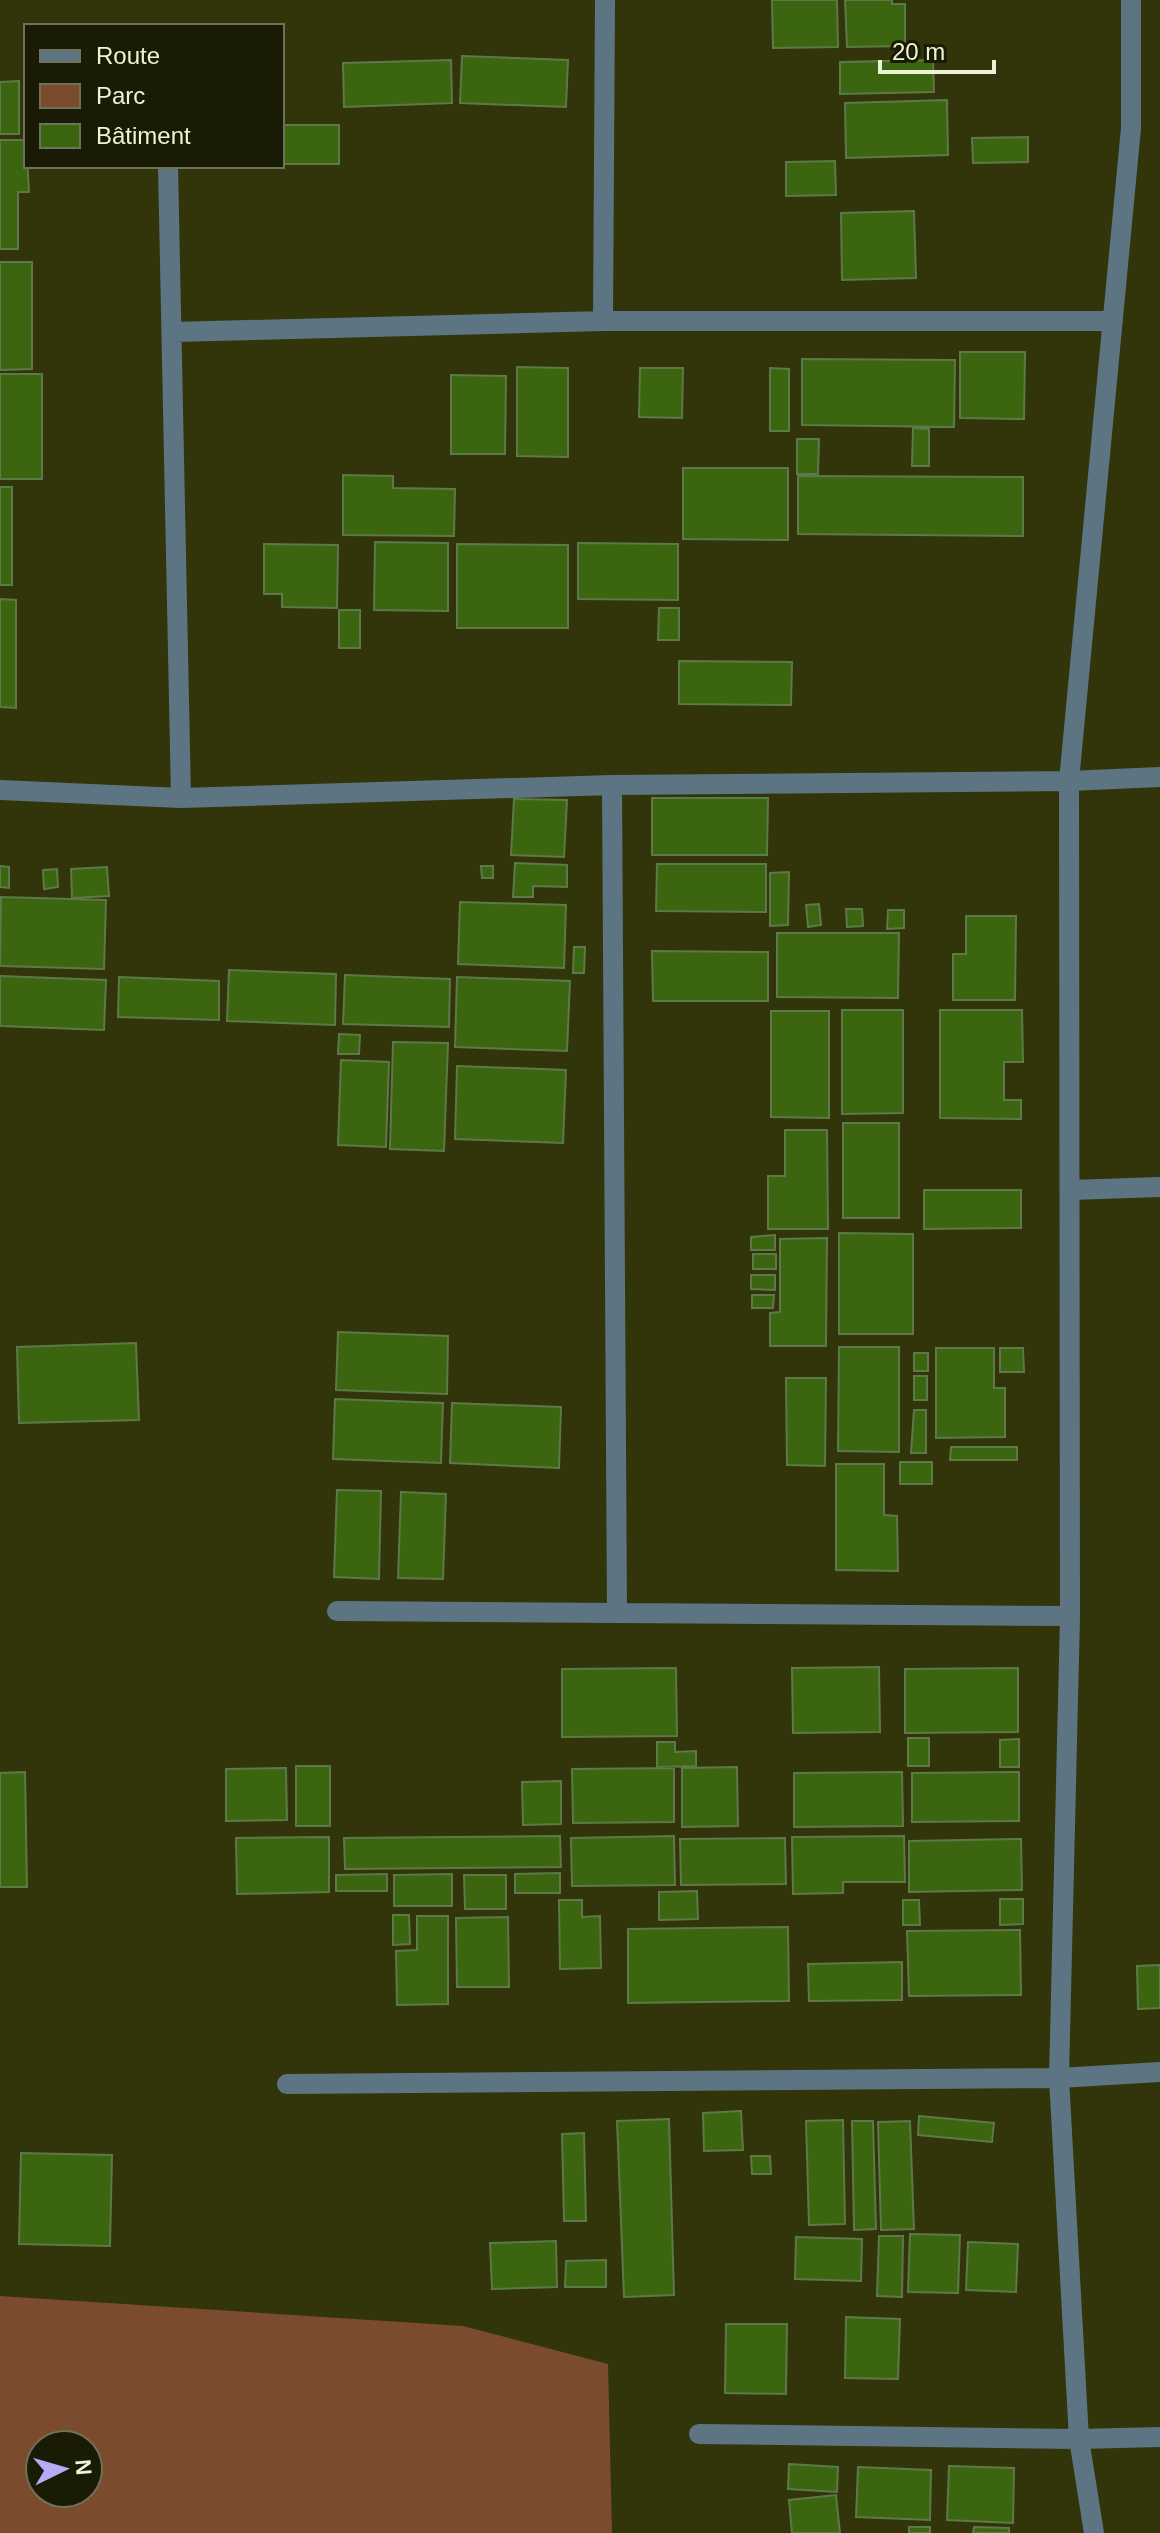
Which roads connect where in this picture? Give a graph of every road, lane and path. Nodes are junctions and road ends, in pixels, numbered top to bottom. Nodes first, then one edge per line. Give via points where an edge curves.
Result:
1 (605, 0) edge
2 (1131, 0) edge
3 (168, 168) edge
4 (603, 321) junction
5 (1113, 321) junction
6 (173, 332) junction
7 (1160, 777) edge
8 (1069, 781) junction
9 (612, 785) junction
10 (0, 790) edge
11 (181, 798) junction
12 (1160, 1187) edge
13 (1071, 1190) junction
14 (337, 1611) dead end
15 (617, 1613) junction
16 (1070, 1616) junction
17 (1160, 2072) edge
18 (1059, 2078) junction
19 (287, 2084) dead end
20 (699, 2434) dead end
21 (1160, 2437) edge
22 (1079, 2439) junction
23 (1094, 2533) edge

1 - 4 street
2 - 5 street via 1131,128
3 - 6 street
4 - 5 street
4 - 6 street
5 - 8 street
6 - 11 street
7 - 8 street
8 - 9 street
8 - 13 street
9 - 11 street
9 - 15 street
10 - 11 street
12 - 13 street
13 - 16 street
14 - 15 street
15 - 16 street
16 - 18 street
17 - 18 street
18 - 19 street
18 - 22 street
20 - 22 street
21 - 22 street
22 - 23 street

